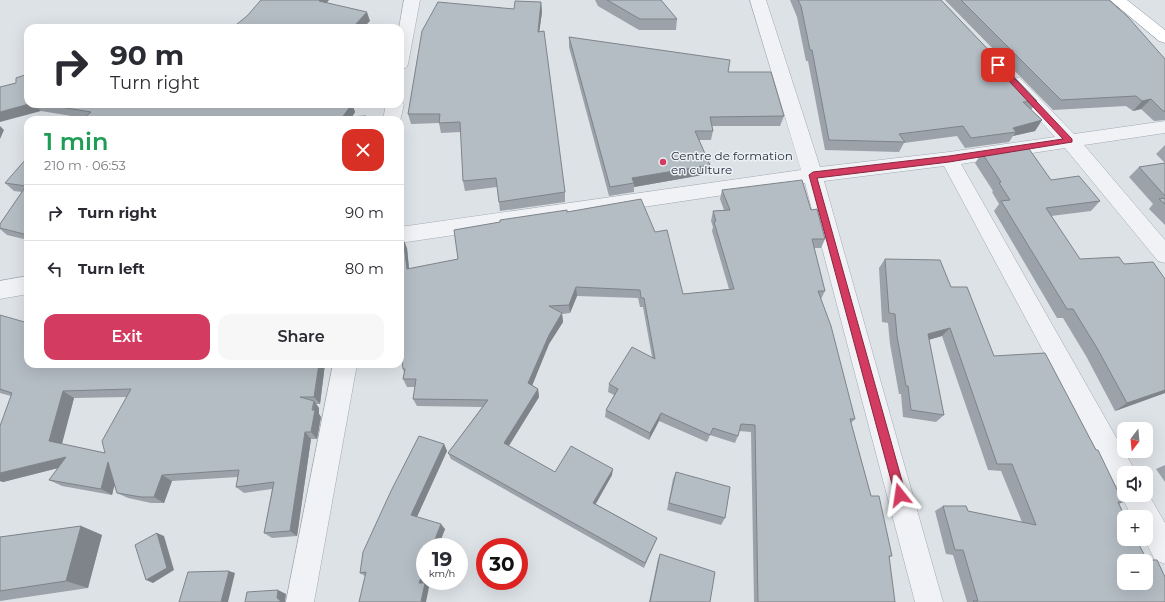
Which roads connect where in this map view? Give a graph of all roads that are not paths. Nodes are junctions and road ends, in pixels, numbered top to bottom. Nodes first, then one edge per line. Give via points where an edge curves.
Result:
1 (412, 0) edge
2 (758, 0) edge
3 (1118, 0) edge
4 (1165, 38) edge
5 (404, 43) edge
6 (1000, 67) edge
7 (1165, 127) edge
8 (1069, 140) junction
9 (949, 159) junction
10 (813, 175) junction
11 (404, 234) edge
12 (1165, 256) edge
13 (24, 286) edge
14 (0, 290) edge
15 (344, 368) edge
16 (1118, 466) edge
17 (1138, 502) edge
18 (1165, 550) edge
19 (300, 602) edge
20 (929, 602) edge

1 - 5 street
2 - 10 street
3 - 4 highway
6 - 8 street
7 - 8 street
8 - 9 street
8 - 12 street
9 - 10 street
9 - 16 street
10 - 11 street
10 - 20 street
13 - 14 street
15 - 19 street
17 - 18 street

